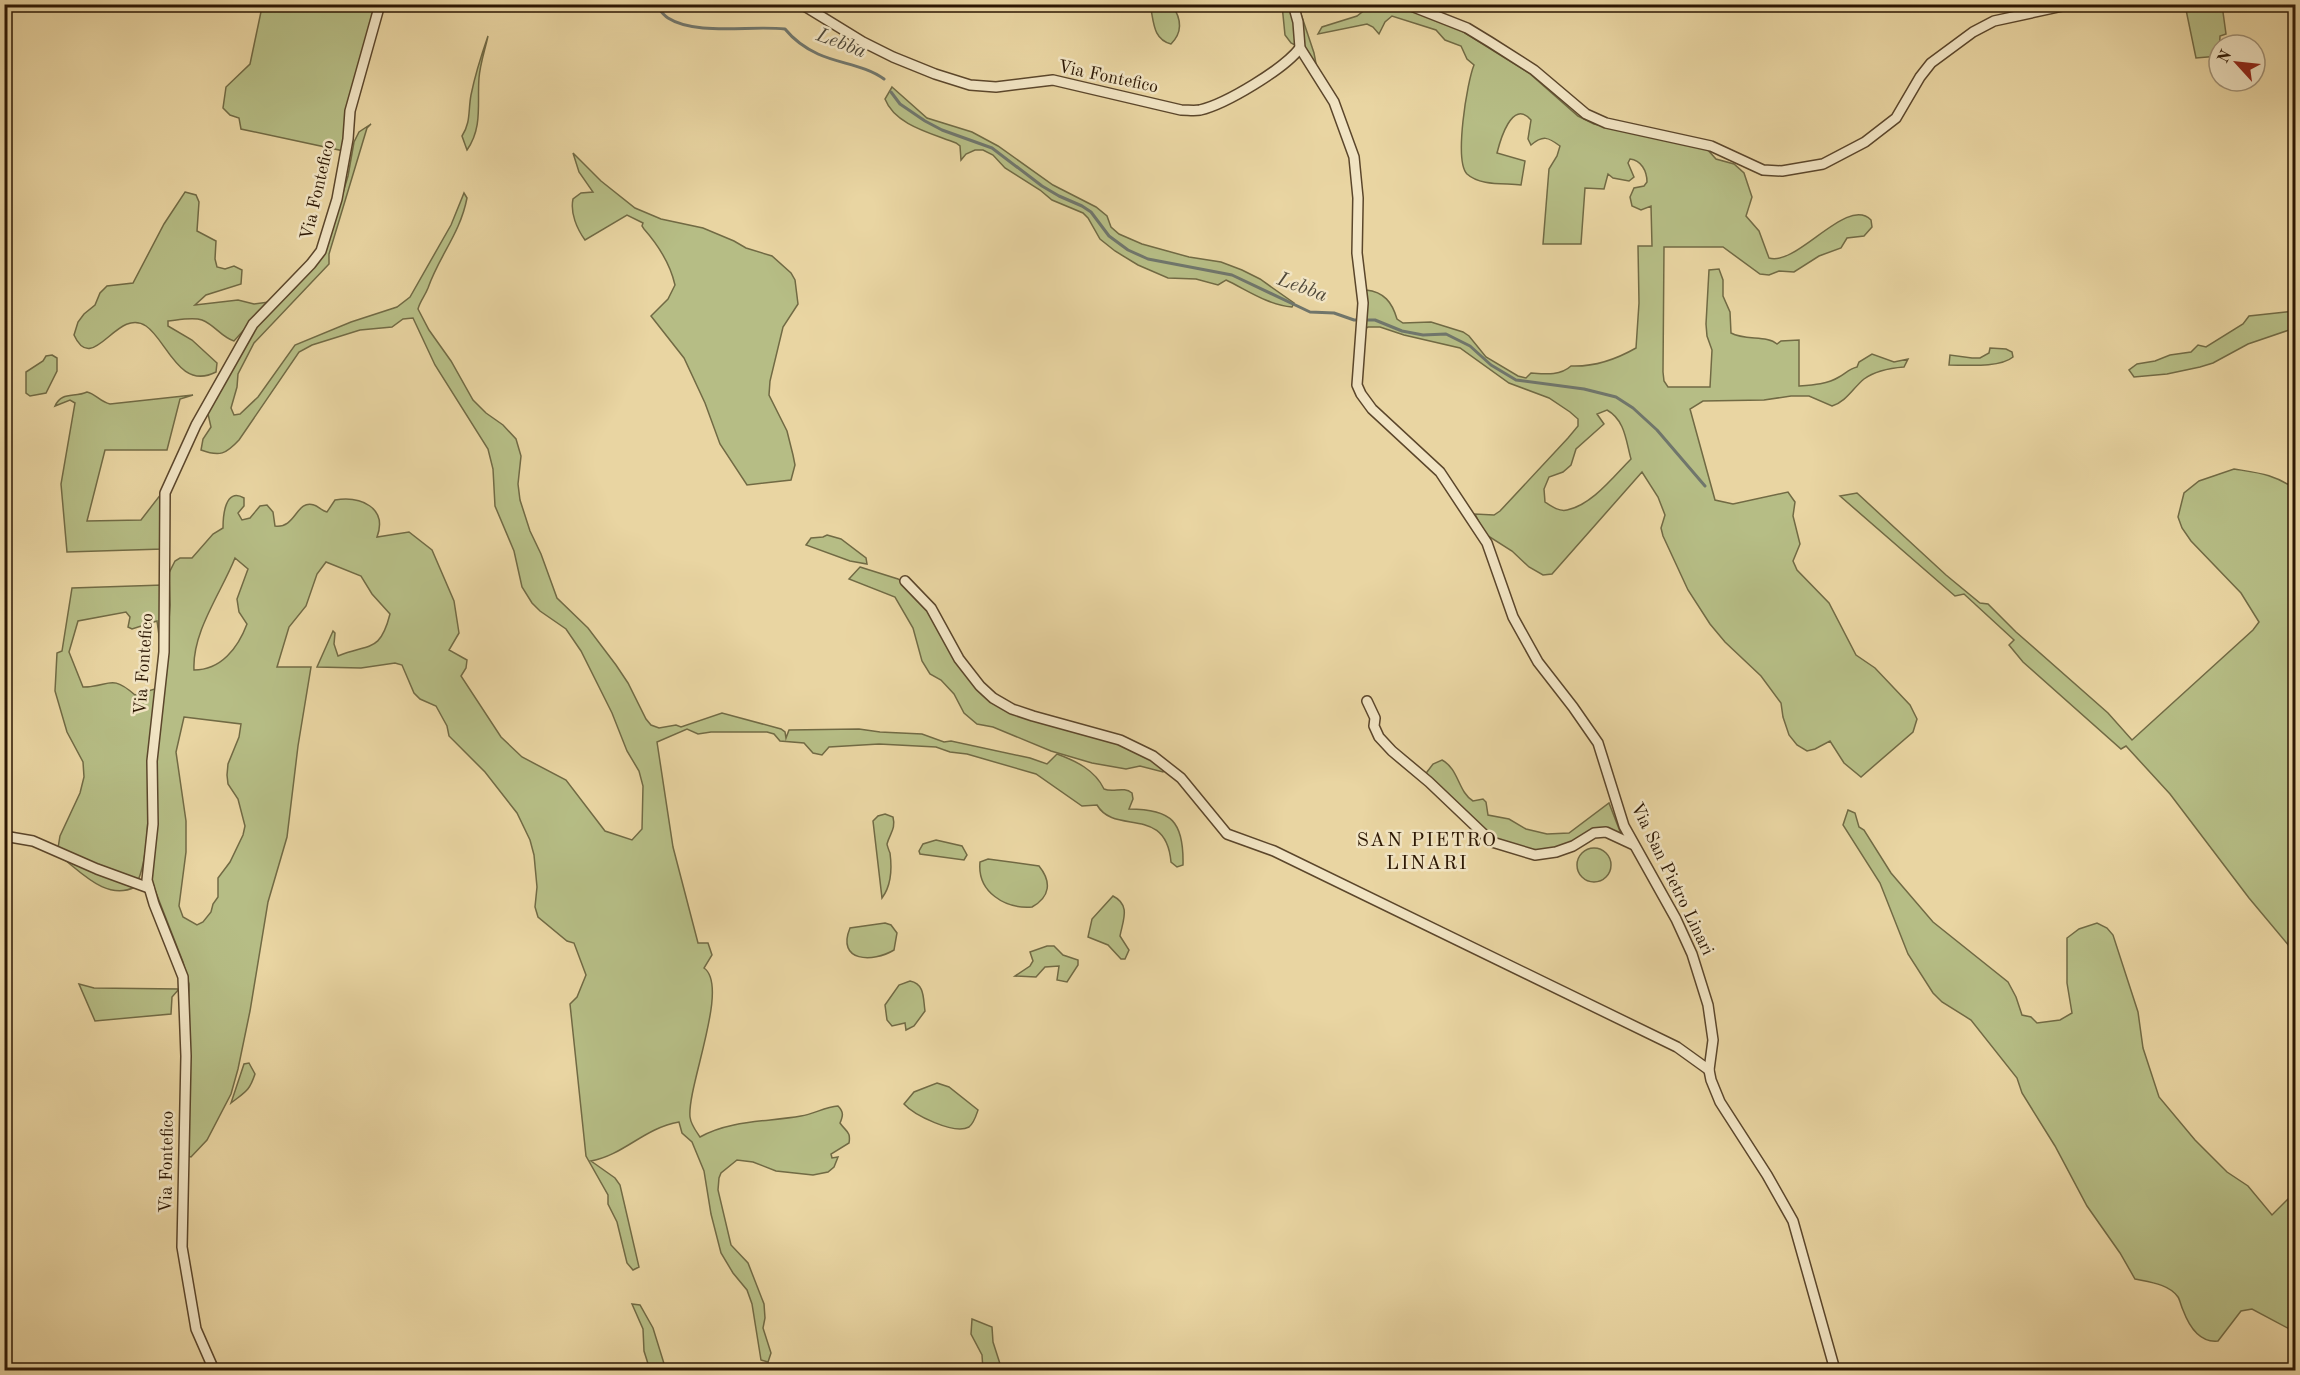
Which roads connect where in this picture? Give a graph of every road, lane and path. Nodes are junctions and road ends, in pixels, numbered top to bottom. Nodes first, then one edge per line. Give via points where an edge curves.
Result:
1 (380, 4) edge
2 (801, 4) edge
3 (1293, 4) edge
4 (1406, 4) edge
5 (2072, 4) edge
6 (1300, 48) junction
7 (905, 581) dead end
8 (1367, 701) dead end
9 (4, 836) edge
10 (1634, 845) junction
11 (149, 888) junction
12 (1709, 1070) junction
13 (214, 1371) edge
14 (1835, 1371) edge

1 - 11 street, Via Fontefico via 350,111 339,190 321,250 253,324 196,425 165,493 164,652 152,762
2 - 6 street, Via Fontefico via 893,57 970,85 996,87 1053,80 1182,110 1199,110 1219,103 1276,71
3 - 6 street, Via San Pietro Linari
4 - 5 street via 1467,28 1534,70 1586,114 1606,123 1711,146 1763,170 1782,171 1823,164 1865,142 1896,118 1931,63 1973,32 1994,21
6 - 10 street, Via San Pietro Linari via 1334,102 1351,145 1358,198 1357,253 1363,320 1357,385 1360,394 1440,472 1487,543 1512,617 1538,662 1598,743 1624,826
7 - 12 street via 931,608 959,658 993,698 1012,709 1120,740 1153,756 1181,778 1227,834 1274,851 1677,1047
8 - 10 street via 1379,737 1492,842 1535,855 1556,852 1594,833 1606,832
9 - 11 street via 33,841
10 - 12 street, Via San Pietro Linari via 1676,919 1699,974 1713,1040
11 - 13 street, Via Fontefico via 183,977 186,1056 182,1247 196,1329
12 - 14 street, Via San Pietro Linari via 1720,1102 1792,1221

